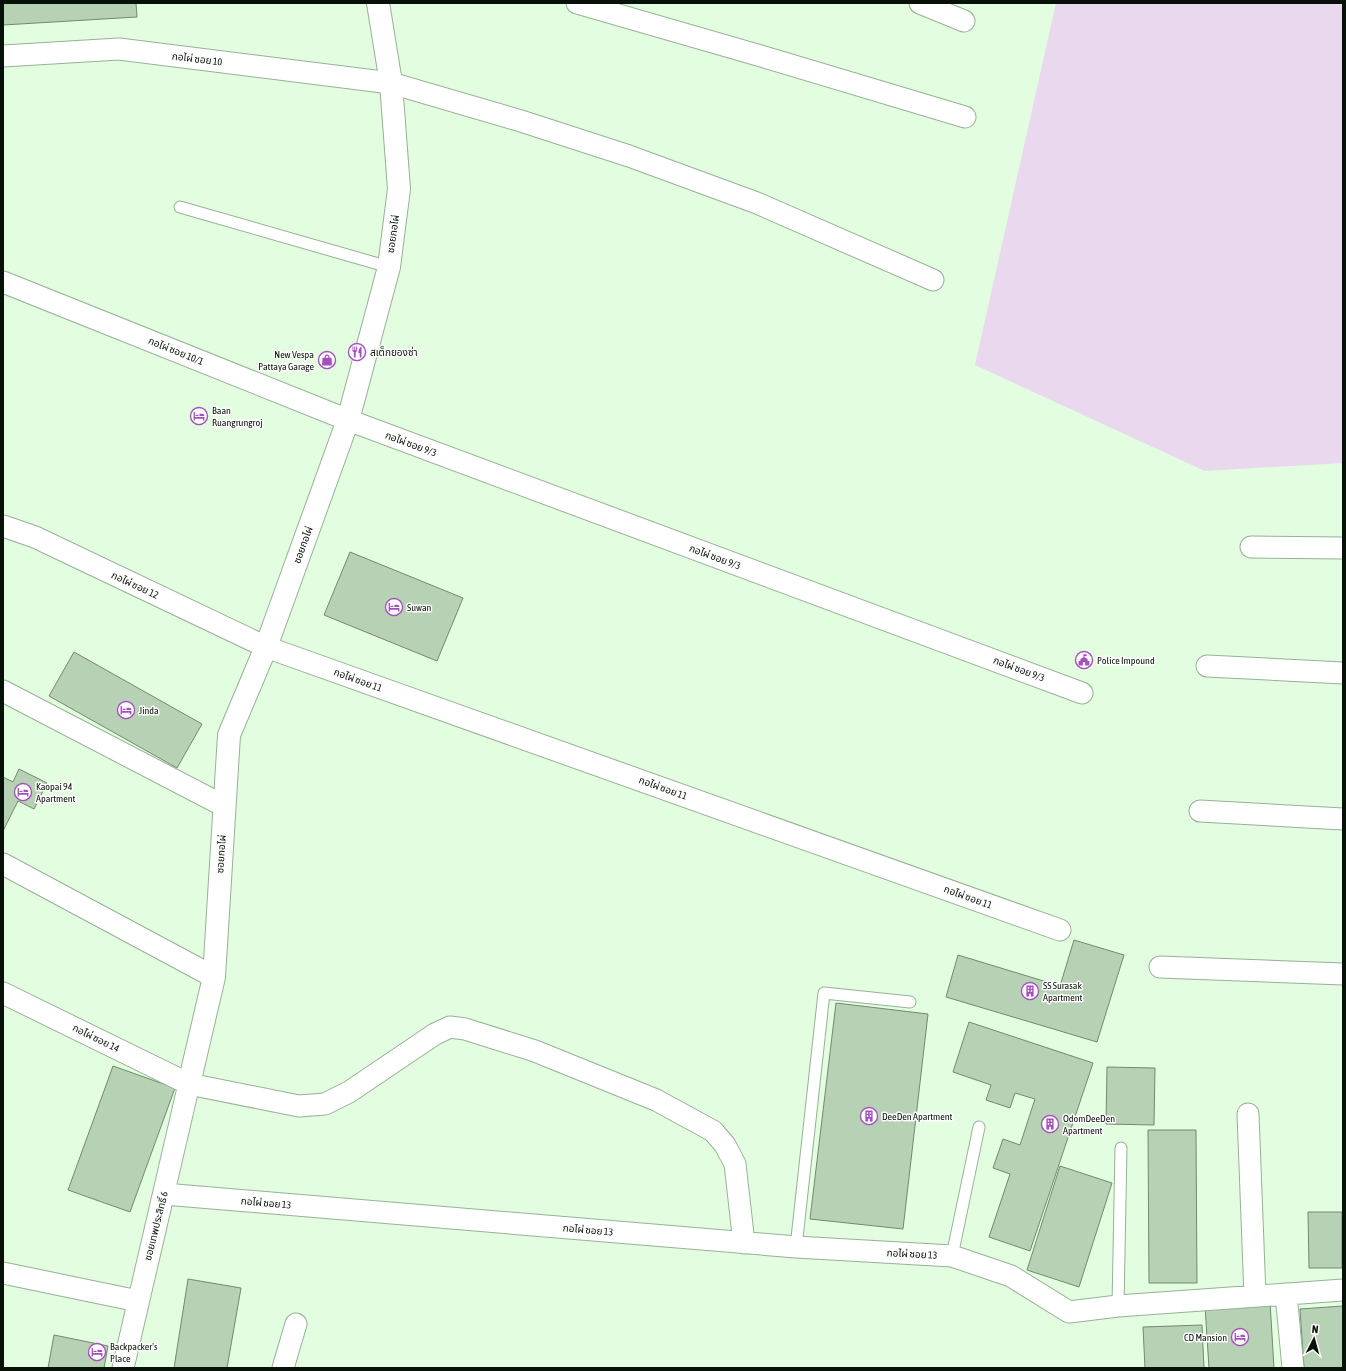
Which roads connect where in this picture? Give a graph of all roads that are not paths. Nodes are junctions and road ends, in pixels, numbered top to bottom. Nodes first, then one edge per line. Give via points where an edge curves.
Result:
1 (378, 3) edge
2 (577, 3) edge
3 (920, 3) edge
4 (964, 21) dead end
5 (3, 56) edge
6 (391, 83) junction
7 (965, 117) dead end
8 (180, 207) dead end
9 (388, 267) junction
10 (933, 280) dead end
11 (3, 282) edge
12 (348, 420) junction
13 (3, 526) edge
14 (1251, 547) dead end
15 (1343, 548) edge
16 (266, 647) junction
17 (1207, 666) dead end
18 (1343, 673) edge
19 (3, 691) edge
20 (1082, 693) dead end
21 (224, 806) junction
22 (1200, 811) dead end
23 (1343, 819) edge
24 (3, 864) edge
25 (1060, 930) dead end
26 (1160, 967) dead end
27 (1343, 974) edge
28 (214, 977) junction
29 (3, 993) edge
30 (910, 1002) dead end
31 (189, 1084) junction
32 (1248, 1114) dead end
33 (979, 1126) dead end
34 (1121, 1148) dead end
35 (164, 1194) junction
36 (744, 1243) junction
37 (796, 1247) junction
38 (952, 1256) junction
39 (3, 1273) edge
40 (1343, 1290) edge
41 (1286, 1294) junction
42 (1255, 1296) junction
43 (138, 1301) junction
44 (1118, 1306) junction
45 (296, 1324) dead end
46 (123, 1368) edge
47 (283, 1368) edge
48 (1293, 1368) edge

1 - 6 street, ซอยกอไผ่
2 - 7 street
3 - 4 street
5 - 6 street, กอไผ่ ซอย 10 via 119,49
6 - 9 street, ซอยกอไผ่ via 399,189
6 - 10 street, กอไผ่ ซอย 10 via 629,156 757,203
8 - 9 lane
9 - 12 street, ซอยกอไผ่
11 - 12 street, กอไผ่ ซอย 10/1
12 - 16 street, ซอยกอไผ่
12 - 20 street, กอไผ่ ซอย 9/3
13 - 16 street, กอไผ่ ซอย 12 via 35,537
14 - 15 street
16 - 21 street, ซอยกอไผ่ via 229,734
16 - 25 street, กอไผ่ ซอย 11
17 - 18 street
19 - 21 street
21 - 28 street, ซอยกอไผ่
22 - 23 street
24 - 28 street
26 - 27 street
28 - 31 street, ซอยกอไผ่
29 - 31 street, กอไผ่ ซอย 14
30 - 37 lane via 824,993
31 - 35 street, ซอยเทพประสิทธิ์ 6
31 - 36 street, กอไผ่ ซอย 14 via 299,1106 324,1104 349,1092 435,1034 450,1027 465,1029 536,1051 656,1100 713,1131 725,1145 735,1164
32 - 42 street
33 - 38 lane
34 - 44 lane
35 - 36 street, กอไผ่ ซอย 13
35 - 43 street, ซอยเทพประสิทธิ์ 6
36 - 37 street, กอไผ่ ซอย 13
37 - 38 street, กอไผ่ ซอย 13
38 - 44 street, กอไผ่ ซอย 13 via 1011,1276 1069,1312
39 - 43 street
40 - 41 street, กอไผ่ ซอย 13
41 - 42 street, กอไผ่ ซอย 13
41 - 48 street
42 - 44 street, กอไผ่ ซอย 13
43 - 46 street, ซอยเทพประสิทธิ์ 6
45 - 47 street

